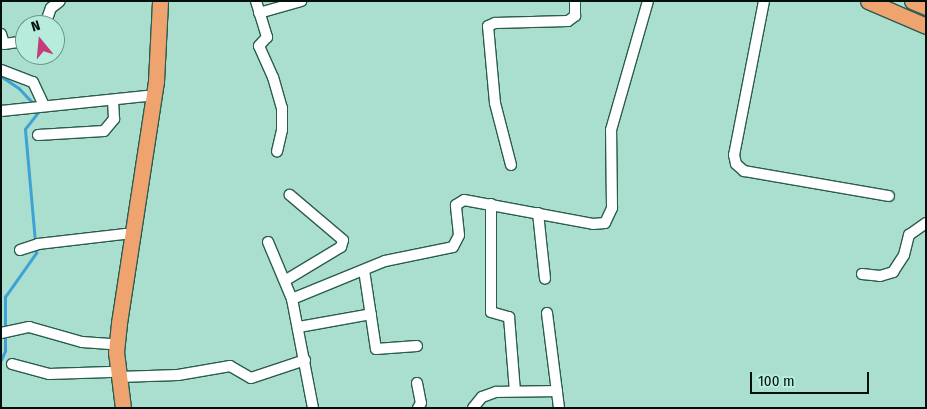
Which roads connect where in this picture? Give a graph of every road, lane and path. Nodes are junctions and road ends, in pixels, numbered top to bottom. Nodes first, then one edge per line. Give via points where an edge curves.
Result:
1 (46, 1) edge
2 (60, 1) edge
3 (153, 1) edge
4 (160, 1) edge
5 (256, 1) edge
6 (301, 1) edge
7 (575, 1) edge
8 (648, 1) edge
9 (764, 1) edge
10 (868, 1) edge
11 (912, 1) edge
12 (926, 7) edge
13 (48, 13) joint
14 (259, 13) junction
15 (926, 26) edge
16 (1, 34) edge
17 (15, 42) edge
18 (1, 70) edge
19 (146, 96) junction
20 (113, 100) junction
21 (42, 106) junction
22 (1, 111) edge
23 (38, 135) dead end
24 (277, 151) dead end
25 (511, 165) dead end
26 (290, 195) dead end
27 (889, 196) dead end
28 (491, 204) junction
29 (538, 213) junction
30 (926, 222) edge
31 (126, 234) junction
32 (268, 242) dead end
33 (20, 250) dead end
34 (364, 270) junction
35 (862, 274) dead end
36 (544, 279) dead end
37 (286, 280) junction
38 (292, 299) junction
39 (547, 312) dead end
40 (371, 314) junction
41 (299, 327) junction
42 (1, 334) edge
43 (110, 344) junction
44 (417, 346) dead end
45 (305, 360) junction
46 (12, 364) dead end
47 (115, 375) junction
48 (417, 384) dead end
49 (515, 391) junction
50 (557, 391) junction
51 (116, 408) edge
52 (123, 408) edge
53 (313, 408) edge
54 (418, 408) edge
55 (473, 408) edge
56 (559, 408) edge

1 - 13 street
2 - 13 street
3 - 19 highway
4 - 47 highway via 156,81 119,323
5 - 14 street
6 - 14 street
7 - 25 street via 575,16 568,21 495,23 488,26 495,103
8 - 29 street via 610,130 610,216 605,222 594,224
9 - 27 street via 734,155 736,164 744,171
10 - 15 highway
11 - 12 highway
14 - 24 street via 267,37 259,46 274,77 283,120
16 - 17 street via 4,44
18 - 21 street via 33,82
19 - 20 street
19 - 31 highway
20 - 21 street
20 - 23 street via 114,119 104,131
21 - 22 street
26 - 37 street via 343,240 341,247
28 - 29 street
28 - 34 street via 468,200 458,202 455,210 459,235 453,247 405,255
28 - 49 street via 491,312 510,318
29 - 36 street
30 - 35 street via 909,235 904,255 893,272 880,276
31 - 33 street via 38,244
31 - 43 highway
32 - 37 street
34 - 38 street
34 - 40 street
37 - 38 street
38 - 41 street
39 - 50 street
40 - 41 street
40 - 44 street via 378,350
41 - 45 street
42 - 43 street via 29,326 82,342
43 - 47 highway
45 - 47 street via 251,378 230,366 178,376
45 - 53 street
46 - 47 street via 49,374
47 - 51 highway
47 - 52 highway
48 - 54 street via 421,403
49 - 50 street
49 - 55 street via 489,394
50 - 56 street

